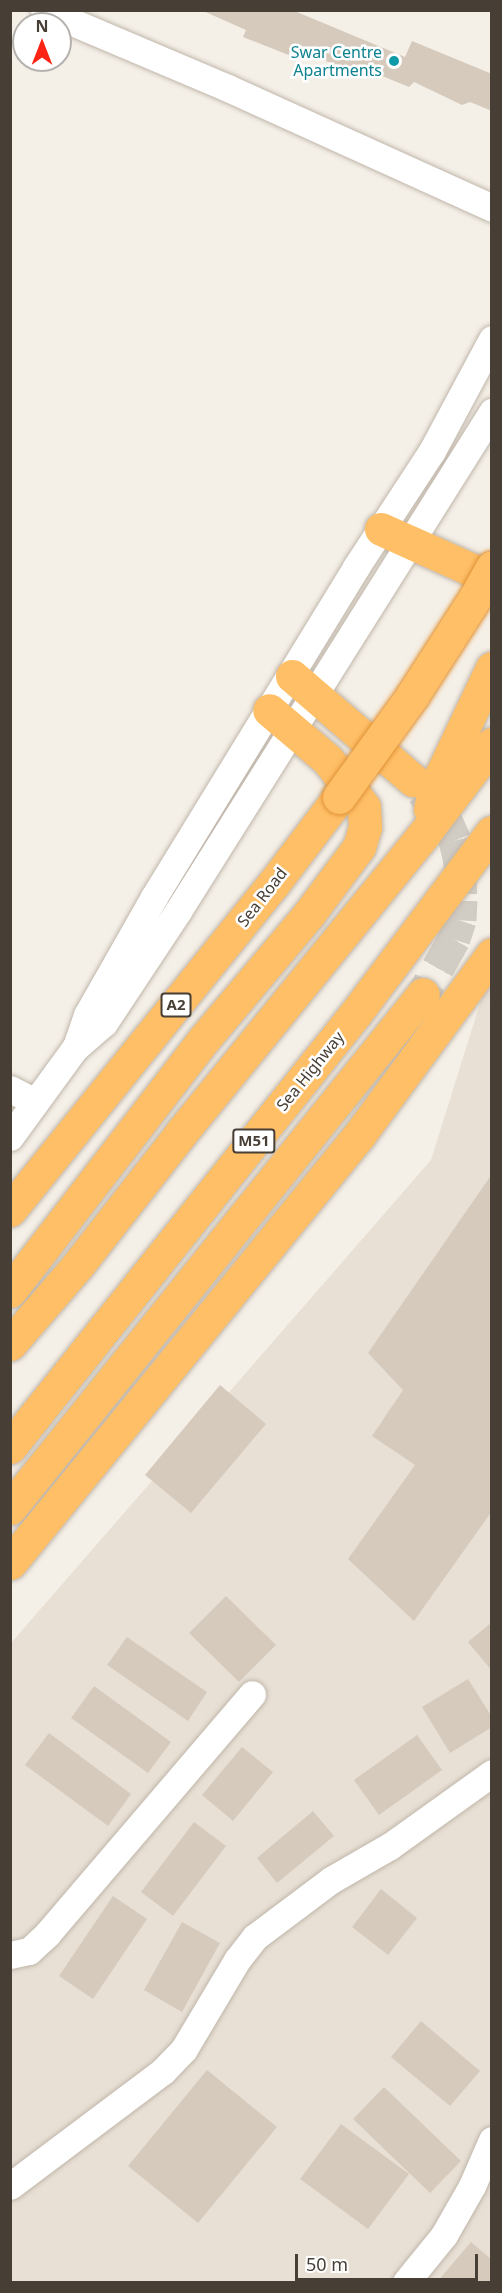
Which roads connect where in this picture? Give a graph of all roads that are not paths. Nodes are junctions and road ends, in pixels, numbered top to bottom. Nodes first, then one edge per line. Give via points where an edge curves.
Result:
1 (44, 10) edge
2 (492, 208) edge
3 (492, 339) edge
4 (492, 412) edge
5 (381, 529) junction
6 (412, 542) junction
7 (492, 567) edge
8 (492, 579) edge
9 (492, 668) edge
10 (303, 685) junction
11 (280, 719) junction
12 (492, 744) edge
13 (413, 780) tunnel mouth
14 (492, 832) edge
15 (424, 834) junction
16 (492, 954) edge
17 (423, 994) tunnel mouth
18 (10, 1089) edge
19 (35, 1102) junction
20 (10, 1137) edge
21 (10, 1210) edge
22 (10, 1291) edge
23 (10, 1344) edge
24 (10, 1447) edge
25 (10, 1508) edge
26 (10, 1563) edge
27 (252, 1694) dead end
28 (492, 1773) edge
29 (10, 1955) edge
30 (492, 2140) edge
31 (10, 2186) edge
32 (406, 2283) edge

1 - 2 street via 228,88
3 - 5 street via 432,451
4 - 6 street
5 - 6 highway
5 - 10 street
6 - 8 highway
6 - 10 street via 349,636
7 - 21 highway, Sea Road / A2, bridge via 412,696 339,797
9 - 15 highway via 434,790
10 - 11 street
10 - 13 highway
11 - 19 street via 148,907 87,1016 75,1048
11 - 22 highway via 328,760 364,807 365,827 359,847 309,914 205,1038
12 - 15 highway
14 - 24 highway, Sea Highway / M51 via 356,1013
15 - 23 highway
16 - 26 highway via 360,1134
17 - 25 highway
18 - 19 street
19 - 20 street
27 - 29 street via 48,1933 29,1951
28 - 31 street via 390,1846 331,1880 255,1937 184,2049 163,2071
30 - 32 street via 444,2235

